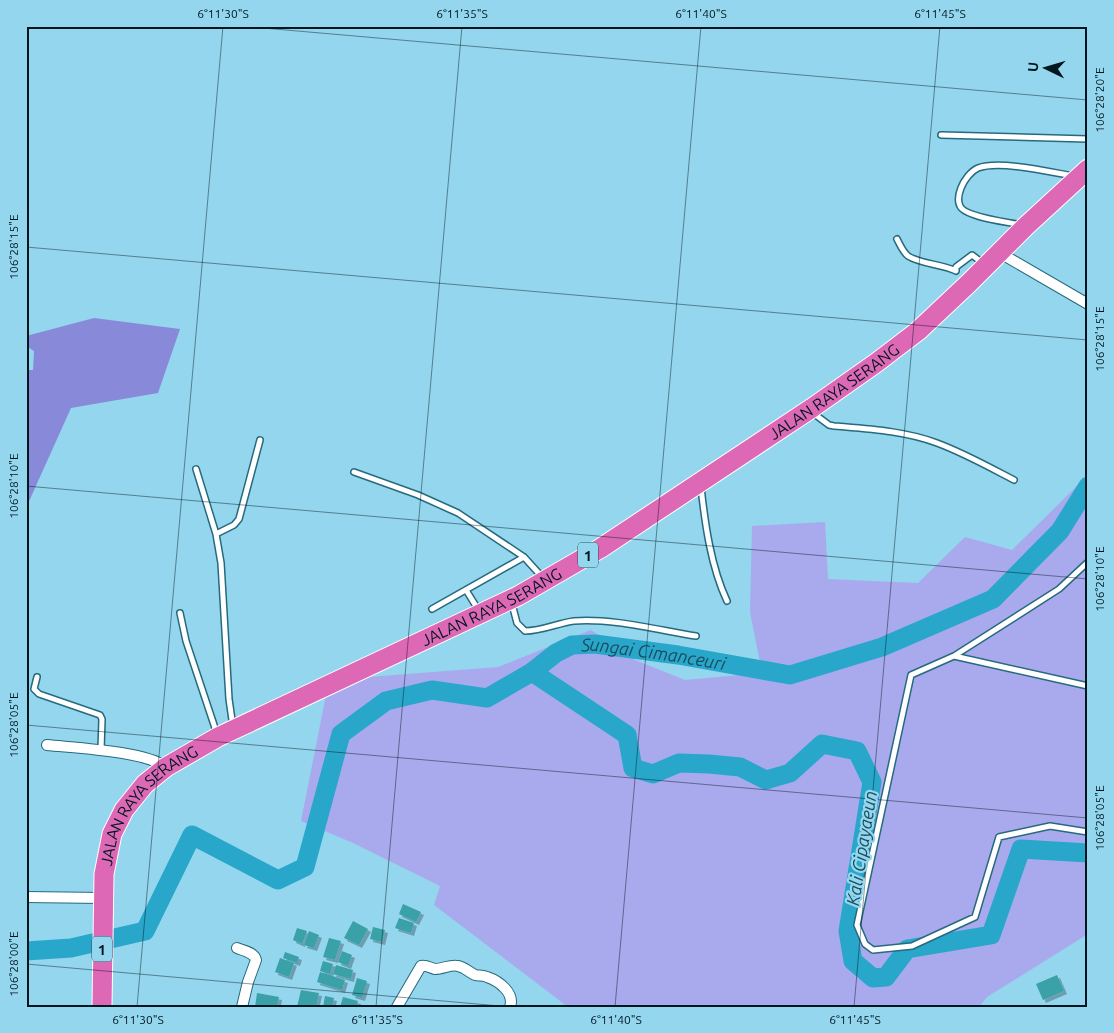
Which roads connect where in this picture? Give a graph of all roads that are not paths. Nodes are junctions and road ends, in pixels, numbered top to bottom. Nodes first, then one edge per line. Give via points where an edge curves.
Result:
1 (941, 135) dead end
2 (1088, 139) edge
3 (1083, 173) edge
4 (1026, 226) junction
5 (897, 239) dead end
6 (1000, 253) junction
7 (962, 277) junction
8 (1088, 304) edge
9 (808, 410) junction
10 (260, 440) dead end
11 (196, 469) dead end
12 (354, 472) dead end
13 (1014, 480) dead end
14 (701, 481) junction
15 (216, 534) junction
16 (524, 557) junction
17 (1088, 562) edge
18 (546, 581) junction
19 (466, 590) junction
20 (510, 599) junction
21 (728, 601) dead end
22 (432, 609) dead end
23 (180, 613) dead end
24 (480, 613) junction
25 (696, 636) dead end
26 (954, 656) junction
27 (37, 677) dead end
28 (1088, 686) edge
29 (226, 733) junction
30 (47, 745) dead end
31 (101, 751) junction
32 (166, 767) junction
33 (1088, 832) edge
34 (26, 897) edge
35 (103, 903) junction
36 (237, 948) dead end
37 (102, 999) edge
38 (242, 1007) edge
39 (397, 1007) edge
40 (510, 1007) edge

1 - 2 lane
3 - 4 highway, JALAN RAYA SERANG / 1
3 - 4 lane via 993,165 978,168 970,174 958,196 963,211
4 - 6 highway, JALAN RAYA SERANG / 1
5 - 7 lane via 908,256
6 - 7 highway, JALAN RAYA SERANG / 1 via 986,266
6 - 8 street
7 - 9 highway, JALAN RAYA SERANG / 1 via 918,331
9 - 13 lane via 829,425 895,432 937,443
9 - 14 highway, JALAN RAYA SERANG / 1
10 - 15 lane via 239,519
11 - 15 lane
12 - 16 lane via 458,513
14 - 18 highway, JALAN RAYA SERANG / 1
14 - 21 lane via 719,583
15 - 29 lane via 221,564 229,699
16 - 18 lane
16 - 19 lane
17 - 26 lane via 1059,589
18 - 20 highway, JALAN RAYA SERANG / 1
19 - 22 lane
19 - 24 lane
20 - 24 highway, JALAN RAYA SERANG / 1
20 - 25 lane via 517,623 525,631 573,622 603,621
23 - 29 lane via 186,641
24 - 29 highway, JALAN RAYA SERANG / 1
26 - 28 lane
26 - 33 lane via 911,675 857,925 865,944 874,950 912,946 975,917 999,837 1050,826
27 - 31 lane via 34,689 39,694 100,715
29 - 32 highway, JALAN RAYA SERANG / 1
30 - 31 street
31 - 32 street via 158,761
32 - 35 highway, JALAN RAYA SERANG / 1 via 145,784 124,810 112,834 104,874
34 - 35 street
35 - 37 highway, JALAN RAYA SERANG / 1
36 - 38 street via 252,953 256,960
39 - 40 street via 424,965 432,969 455,965 486,976 510,994

